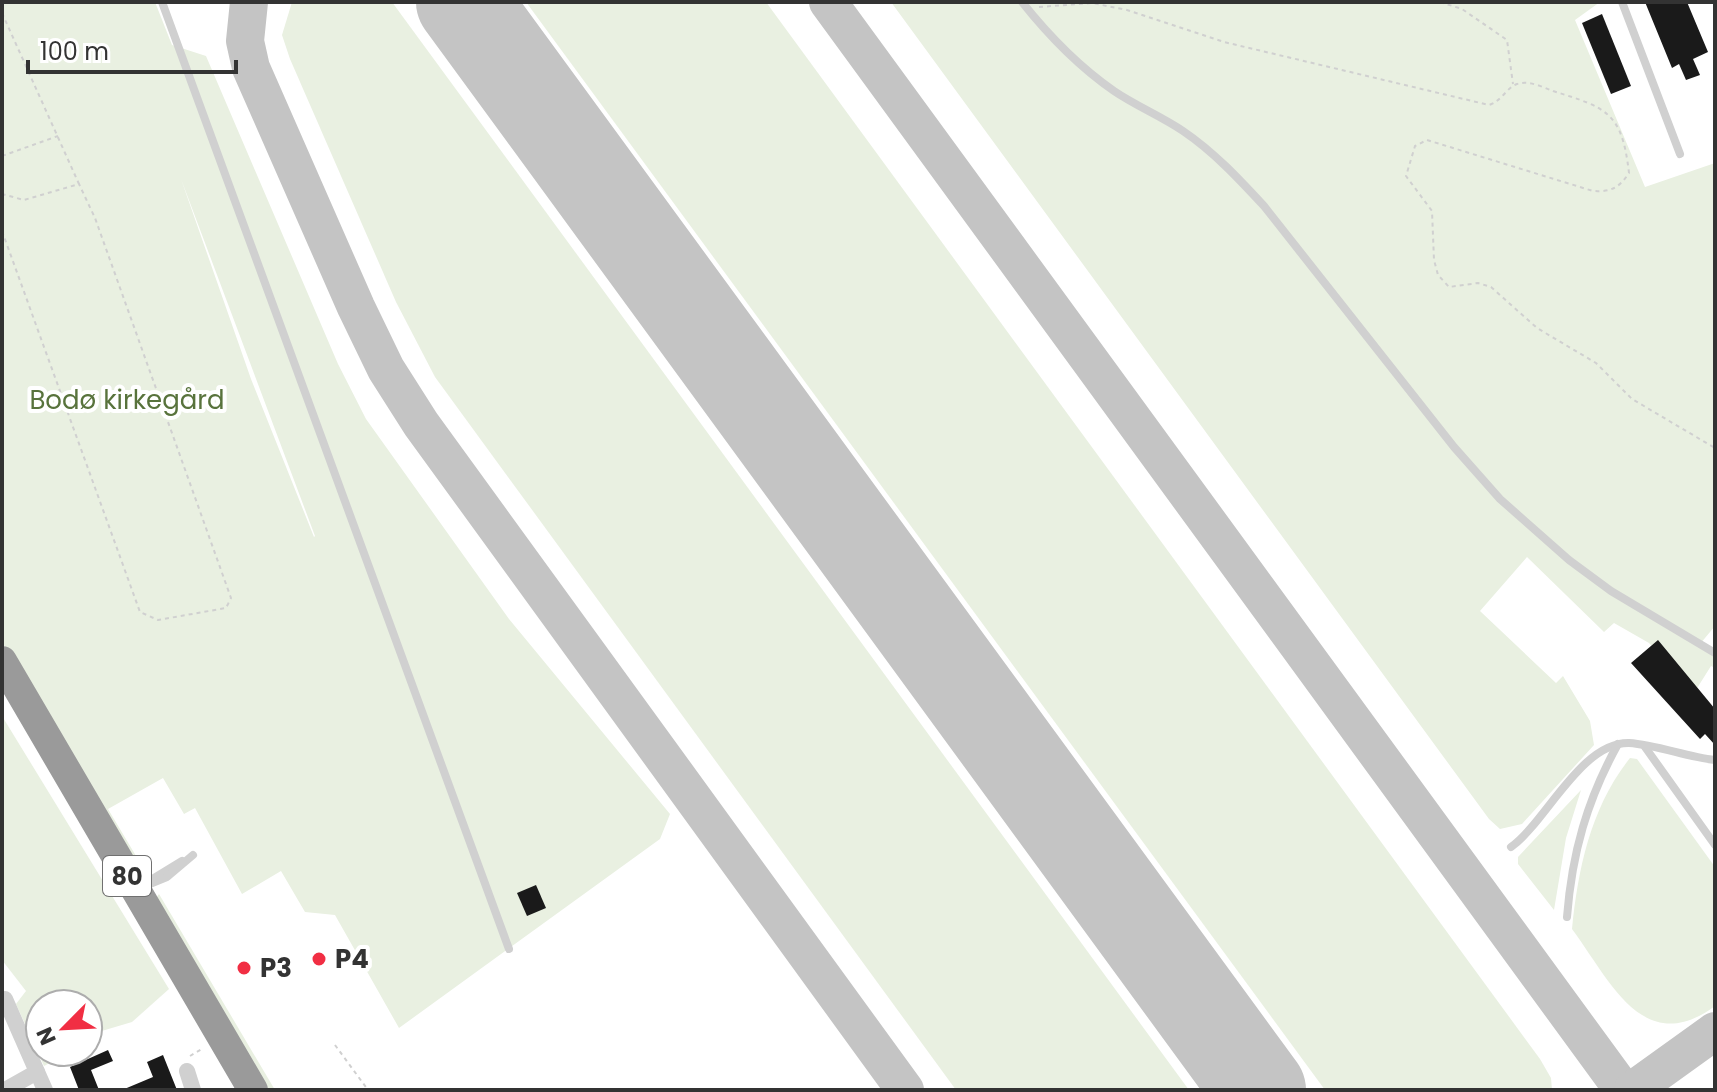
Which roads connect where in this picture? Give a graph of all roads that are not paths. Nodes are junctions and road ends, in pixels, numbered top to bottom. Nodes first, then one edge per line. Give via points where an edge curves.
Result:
1 (162, 2) edge
2 (1022, 2) edge
3 (1622, 2) edge
4 (1680, 154) dead end
5 (1715, 653) edge
6 (2, 661) edge
7 (1618, 744) junction
8 (1644, 746) junction
9 (1715, 760) edge
10 (1715, 845) edge
11 (1511, 847) dead end
12 (135, 890) junction
13 (1567, 917) dead end
14 (509, 949) dead end
15 (5, 999) dead end
16 (187, 1071) dead end
17 (37, 1072) junction
18 (5, 1090) edge
19 (45, 1090) edge
20 (193, 1090) edge
21 (253, 1090) edge

1 - 14 lane
2 - 5 lane via 1088,71 1183,131 1235,174 1500,499 1611,591
3 - 4 lane
6 - 12 highway, 80
7 - 8 lane
7 - 11 lane via 1599,752
7 - 13 lane via 1582,820
8 - 9 lane
8 - 10 lane
12 - 12 lane via 167,877 193,855 163,870
12 - 21 highway, 80
15 - 17 street
16 - 20 street
17 - 18 street
17 - 19 street

